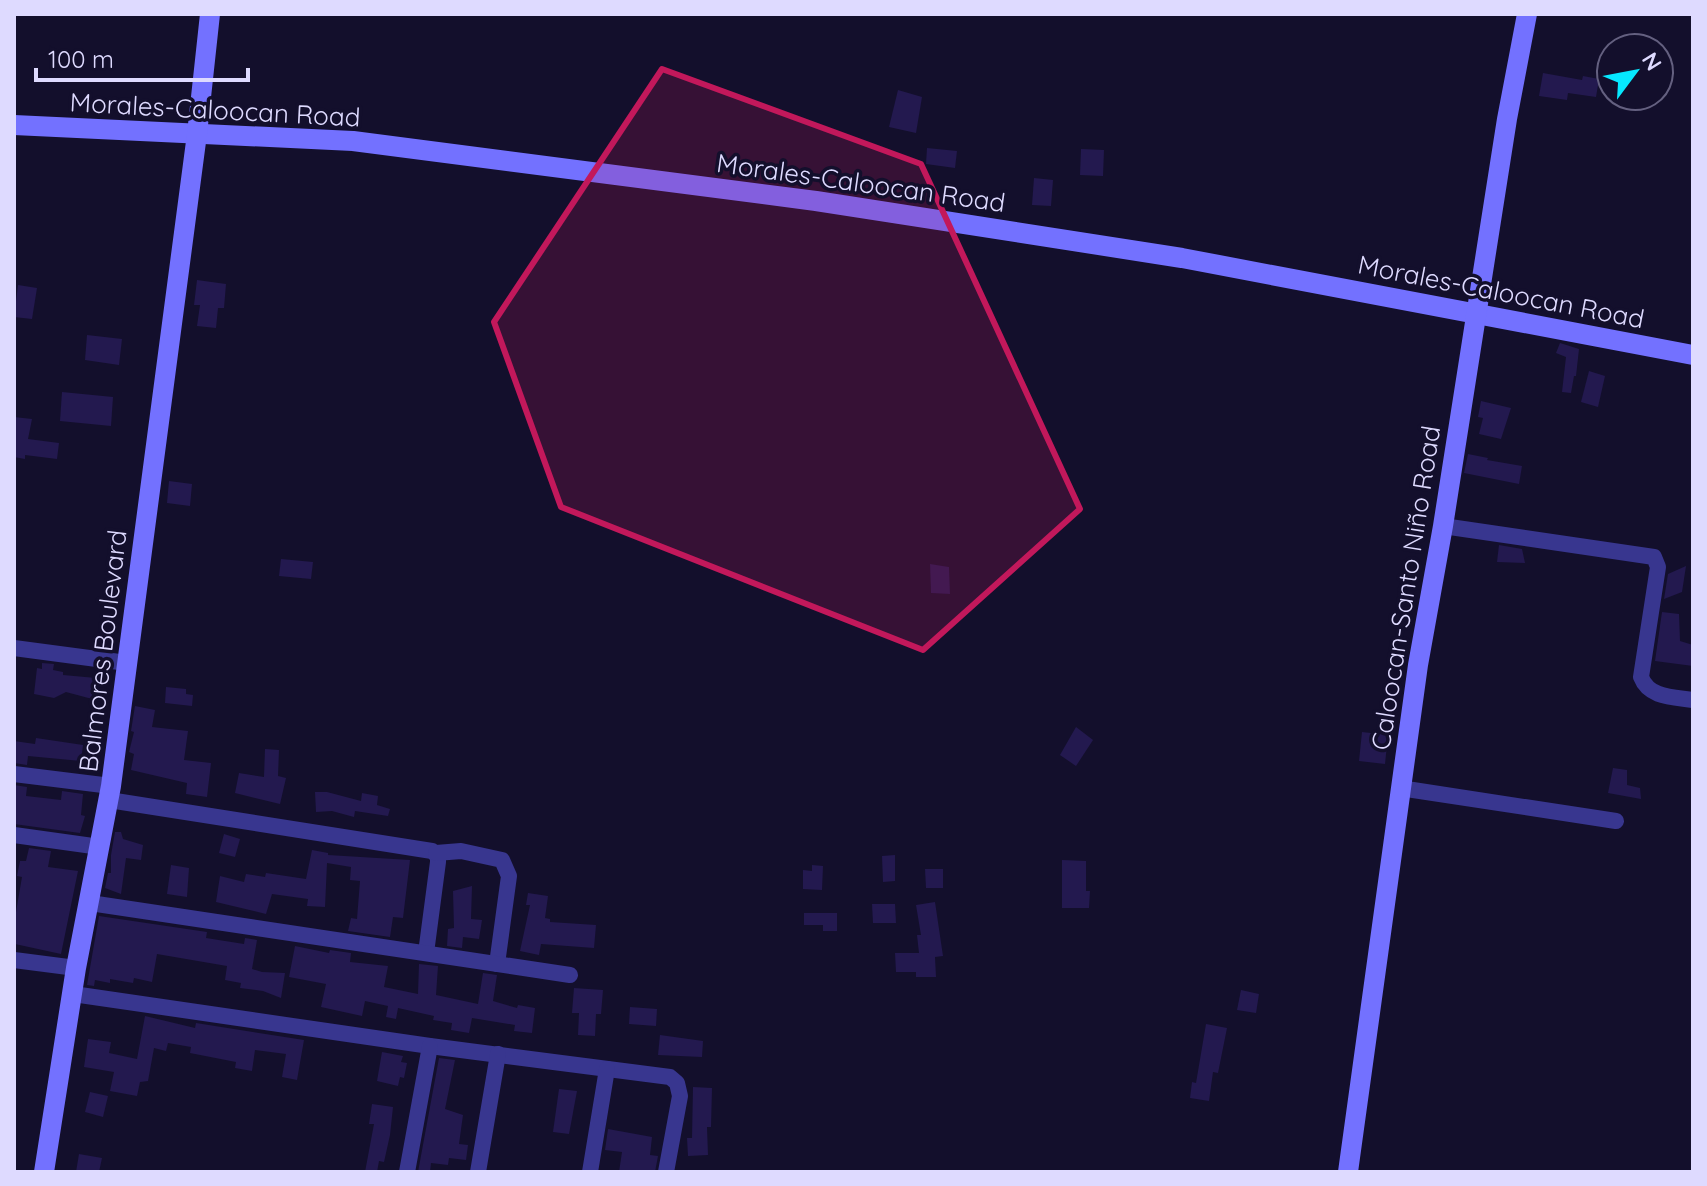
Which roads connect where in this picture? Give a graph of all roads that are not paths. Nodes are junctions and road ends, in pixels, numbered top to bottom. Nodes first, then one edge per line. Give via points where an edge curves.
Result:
1 (210, 14) edge
2 (1527, 14) edge
3 (14, 125) edge
4 (197, 134) junction
5 (1475, 314) junction
6 (1693, 355) edge
7 (1443, 526) junction
8 (14, 648) edge
9 (127, 663) junction
10 (1693, 700) edge
11 (14, 774) edge
12 (1400, 788) junction
13 (110, 793) junction
14 (1616, 821) dead end
15 (14, 836) edge
16 (100, 847) junction
17 (436, 853) junction
18 (90, 903) junction
19 (426, 953) junction
20 (14, 960) edge
21 (497, 964) junction
22 (76, 968) junction
23 (570, 975) dead end
24 (73, 994) junction
25 (430, 1046) junction
26 (498, 1054) junction
27 (607, 1069) junction
28 (44, 1172) edge
29 (407, 1172) edge
30 (478, 1172) edge
31 (590, 1172) edge
32 (666, 1172) edge
33 (1348, 1172) edge

1 - 4 street, Balmores Boulevard
2 - 5 street, Caloocan-Santo Niño Road
3 - 4 street, Morales-Caloocan Road
4 - 5 street, Morales-Caloocan Road via 353,141 816,201 1167,255
4 - 9 street, Balmores Boulevard
5 - 6 street, Morales-Caloocan Road
5 - 7 street, Caloocan-Santo Niño Road
7 - 10 street via 1654,557 1658,567 1641,677 1653,692
7 - 12 street, Caloocan-Santo Niño Road
8 - 9 street
9 - 13 street, Balmores Boulevard
11 - 13 street
12 - 14 street
12 - 33 street, Caloocan-Santo Niño Road
13 - 16 street, Balmores Boulevard
13 - 17 street
15 - 16 street
16 - 18 street, Balmores Boulevard
17 - 19 street
17 - 21 street via 461,851 502,860 507,867
18 - 19 street
18 - 22 street, Balmores Boulevard
19 - 21 street
20 - 22 street
21 - 23 street
22 - 24 street, Balmores Boulevard
24 - 25 street
24 - 28 street, Balmores Boulevard
25 - 26 street
25 - 29 street
26 - 27 street
26 - 30 street
27 - 31 street
27 - 32 street via 670,1077 677,1083 680,1096

